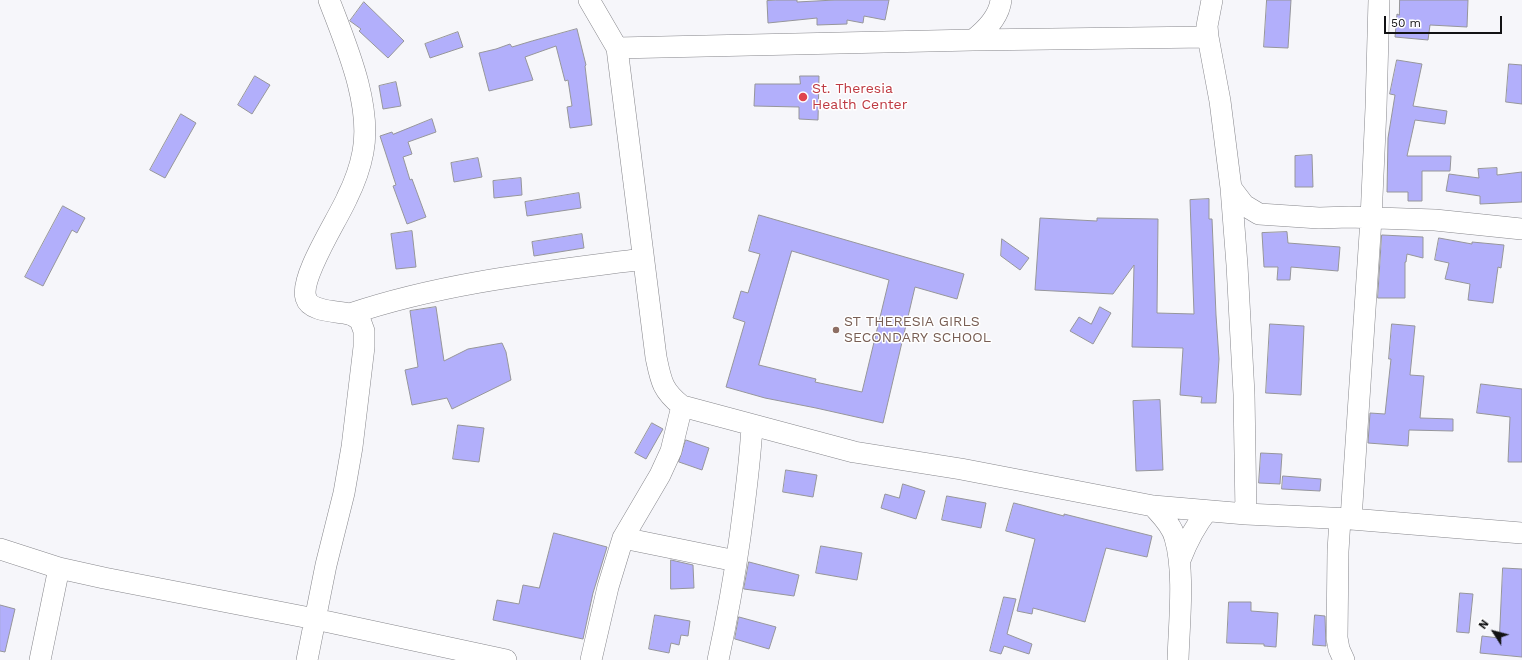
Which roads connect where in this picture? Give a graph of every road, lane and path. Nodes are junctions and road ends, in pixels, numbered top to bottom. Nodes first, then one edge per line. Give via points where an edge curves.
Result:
1 (329, 0) edge
2 (589, 0) edge
3 (1001, 0) edge
4 (1212, 0) edge
5 (1379, 0) edge
6 (1208, 37) junction
7 (974, 40) junction
8 (616, 48) junction
9 (1231, 188) junction
10 (1259, 214) junction
11 (1371, 219) junction
12 (1522, 229) edge
13 (1235, 235) junction
14 (643, 259) junction
15 (350, 314) junction
16 (682, 406) junction
17 (752, 426) junction
18 (1153, 506) junction
19 (1207, 511) junction
20 (1246, 514) junction
21 (1345, 519) junction
22 (1522, 533) edge
23 (623, 538) junction
24 (0, 549) edge
25 (1180, 560) junction
26 (736, 561) junction
27 (59, 568) junction
28 (315, 619) junction
29 (40, 660) edge
30 (307, 660) edge
31 (506, 660) edge
32 (591, 660) edge
33 (718, 660) edge
34 (1178, 660) edge
35 (1344, 660) edge

1 - 15 street via 359,88 366,125 363,153 357,175 348,198 311,268 306,285 306,298 311,306
2 - 8 street
3 - 7 street via 987,29
4 - 6 street via 1207,26
5 - 11 street
6 - 7 street
6 - 9 street via 1220,101
7 - 8 street
8 - 14 street
9 - 10 street via 1244,205
9 - 13 street
10 - 11 street
10 - 13 street
11 - 12 street via 1435,220
11 - 21 street
13 - 20 street via 1244,394
14 - 15 street via 450,287 379,304
14 - 16 street via 661,382 668,394
15 - 28 street via 360,320 364,332 364,347 348,470
16 - 17 street
16 - 23 street via 671,451
17 - 18 street via 854,452 961,469
17 - 26 street via 750,464
18 - 19 street
18 - 25 street via 1172,530
19 - 20 street
19 - 25 street via 1189,537
20 - 21 street
21 - 22 street
21 - 35 street via 1338,551 1337,638
23 - 26 street
23 - 32 street via 608,587
24 - 27 street
25 - 34 street
26 - 33 street
27 - 28 street
27 - 29 street
28 - 30 street
28 - 31 street

